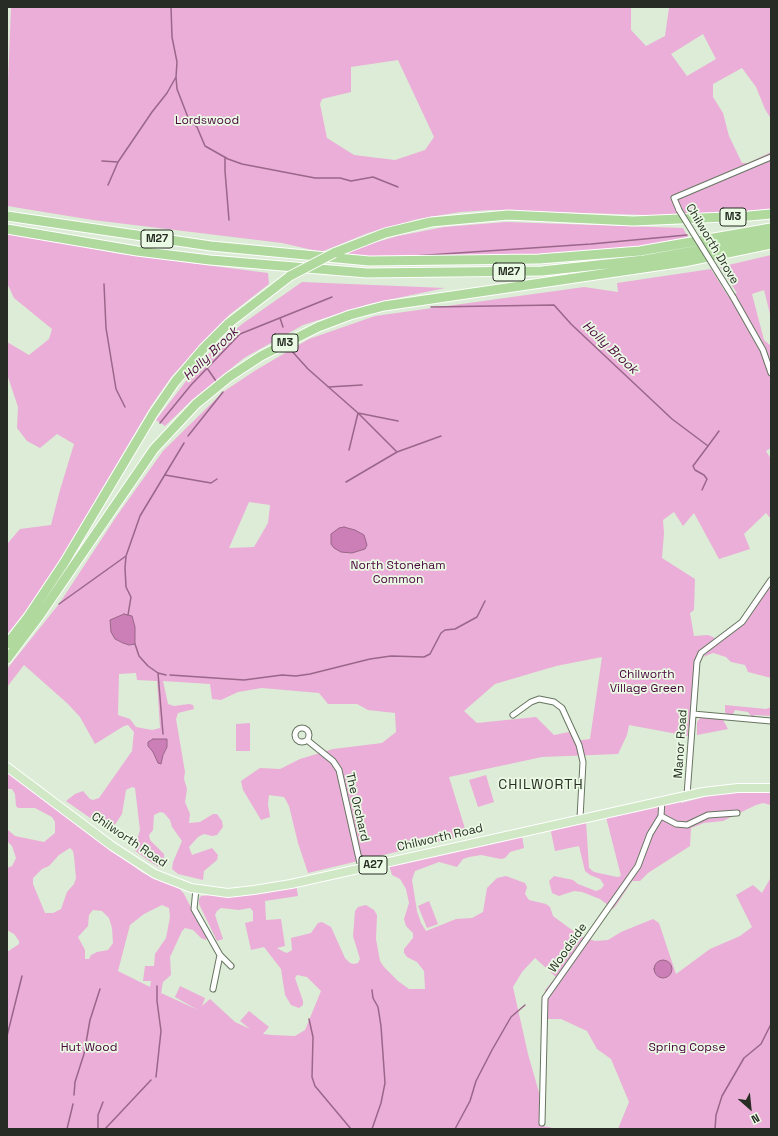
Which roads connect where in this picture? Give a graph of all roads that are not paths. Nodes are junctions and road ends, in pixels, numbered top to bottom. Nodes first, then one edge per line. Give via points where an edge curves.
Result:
1 (771, 157) edge
2 (771, 214) edge
3 (7, 216) edge
4 (771, 228) edge
5 (7, 229) edge
6 (771, 237) edge
7 (771, 244) edge
8 (771, 374) edge
9 (771, 580) edge
10 (7, 644) edge
11 (7, 659) edge
12 (693, 714) junction
13 (513, 715) dead end
14 (771, 721) edge
15 (307, 740) dead end
16 (7, 767) edge
17 (771, 788) edge
18 (687, 795) junction
19 (662, 800) junction
20 (737, 813) dead end
21 (661, 816) junction
22 (580, 818) junction
23 (361, 868) junction
24 (196, 889) junction
25 (220, 955) junction
26 (231, 966) dead end
27 (213, 989) dead end
28 (542, 1123) dead end

1 - 8 street, Chilworth Drove, bridge via 674,198 733,297 762,350
2 - 10 highway, M3, bridge via 633,221 508,215 431,222 385,233 334,253 290,276 229,323 202,349 175,382 153,414 64,563
3 - 4 highway, M27 via 211,246 369,261 539,259 633,252
5 - 6 highway, M27 via 137,251 210,260 375,273 542,271 644,260
7 - 11 highway, M3 via 684,262 384,306 318,327 261,356 229,377 196,404 154,449
9 - 12 street, Manor Road via 742,622 701,652 697,662
12 - 14 street
12 - 18 street, Manor Road
13 - 22 street via 539,699 554,702 562,708 579,745 583,762
15 - 23 street, The Orchard via 333,761 339,770
16 - 24 main road, Chilworth Road / A27 via 131,860 176,884
17 - 18 main road, Chilworth Road / A27 via 738,788
18 - 19 main road, Chilworth Road / A27
19 - 21 street, Woodside
19 - 22 main road, Chilworth Road / A27
20 - 21 street via 708,816 687,825 676,824
21 - 28 street, Woodside via 650,834 638,866 545,998
22 - 23 main road, Chilworth Road / A27
23 - 24 main road, Chilworth Road / A27 via 254,890 228,892
24 - 25 street via 194,909
25 - 26 street
25 - 27 street

